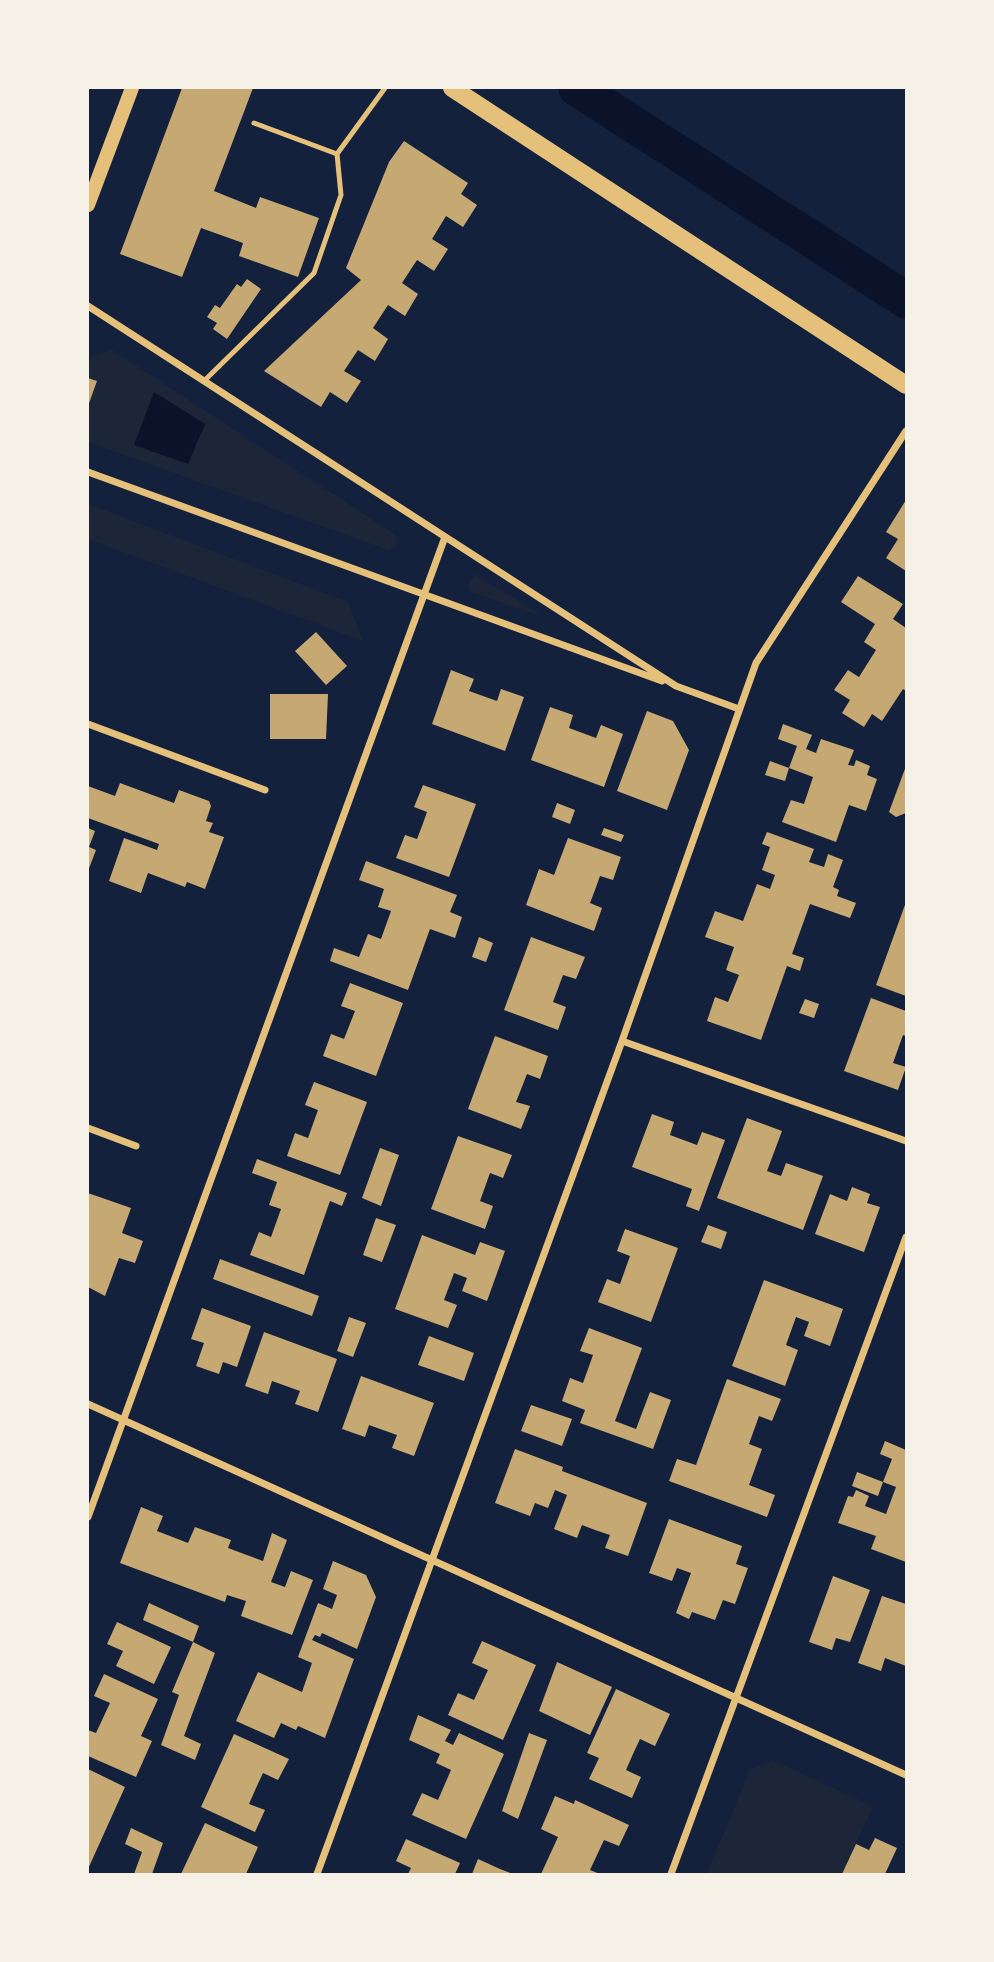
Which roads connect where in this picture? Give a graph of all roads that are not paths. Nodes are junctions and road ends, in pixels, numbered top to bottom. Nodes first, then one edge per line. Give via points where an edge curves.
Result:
1 (132, 88) edge
2 (385, 88) edge
3 (452, 88) edge
4 (254, 123) dead end
5 (337, 154) junction
6 (88, 205) edge
7 (88, 306) edge
8 (204, 381) junction
9 (906, 385) edge
10 (906, 431) edge
11 (88, 472) edge
12 (445, 537) junction
13 (424, 595) junction
14 (676, 686) junction
15 (739, 709) junction
16 (88, 724) edge
17 (265, 790) dead end
18 (622, 1041) junction
19 (88, 1128) edge
20 (906, 1141) edge
21 (136, 1146) dead end
22 (906, 1237) edge
23 (88, 1404) edge
24 (123, 1420) junction
25 (88, 1517) edge
26 (433, 1560) junction
27 (736, 1698) junction
28 (906, 1775) edge
29 (317, 1874) edge
30 (671, 1874) edge

1 - 6 main road
2 - 5 lane
3 - 9 main road
4 - 5 lane
5 - 8 lane via 341,195 314,273
7 - 8 street
8 - 12 street
10 - 15 street via 756,663
11 - 13 street
12 - 13 street
12 - 14 street
13 - 14 street
13 - 24 street
14 - 15 street
15 - 18 street
16 - 17 street
18 - 20 street
18 - 26 street
19 - 21 street
22 - 27 street
23 - 24 street
24 - 25 street
24 - 26 street
26 - 27 street
26 - 29 street
27 - 28 street
27 - 30 street

